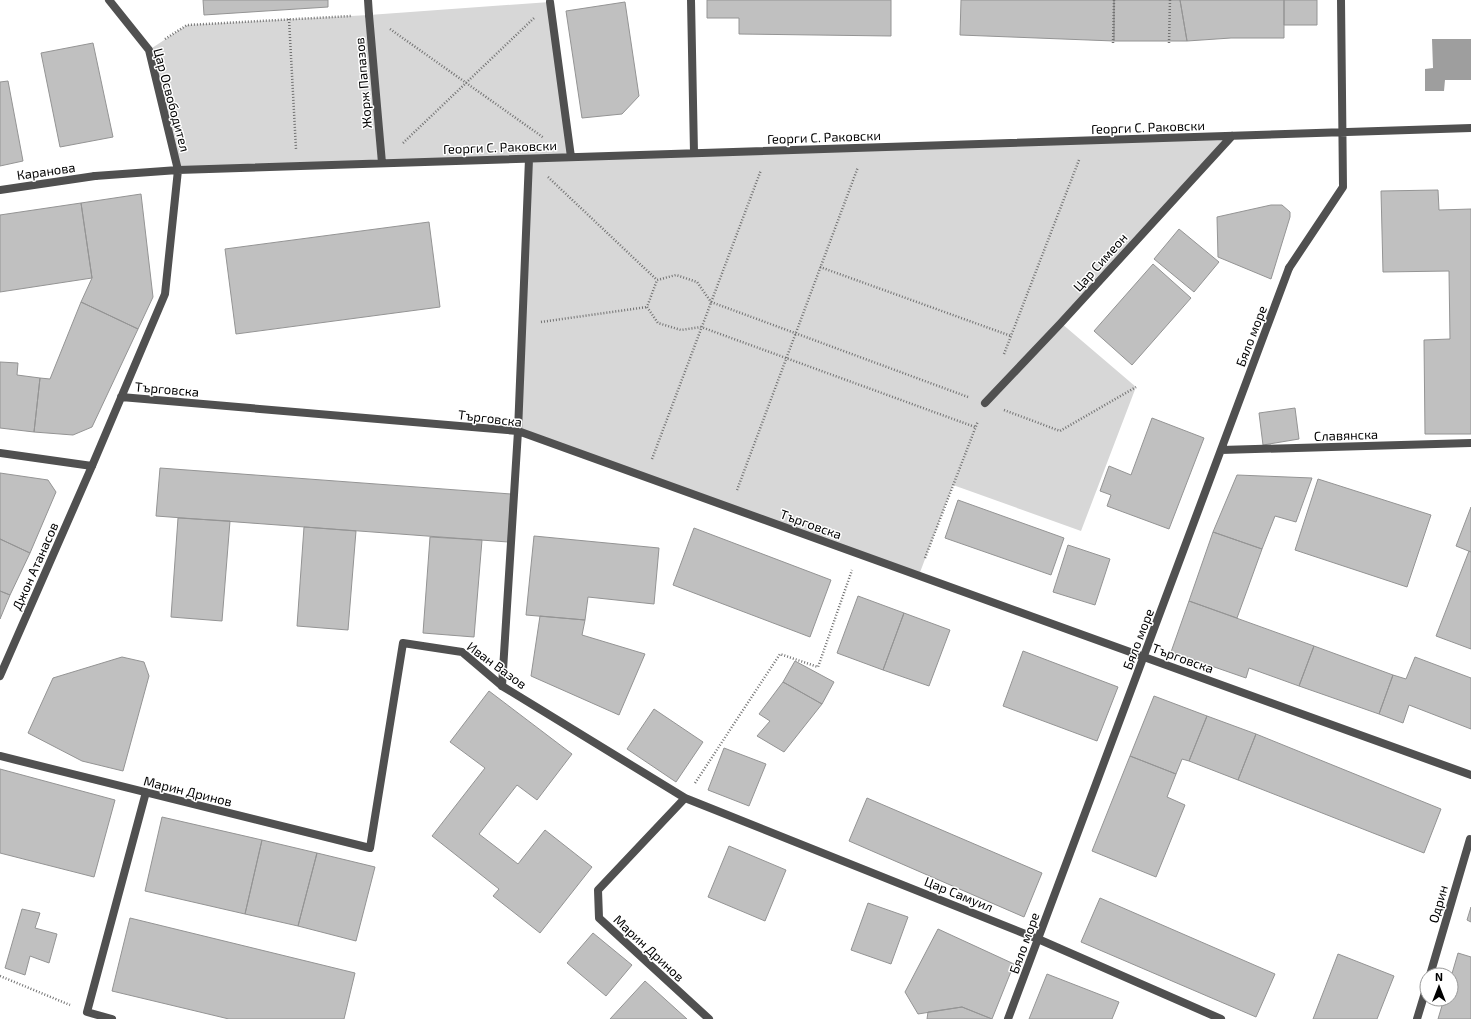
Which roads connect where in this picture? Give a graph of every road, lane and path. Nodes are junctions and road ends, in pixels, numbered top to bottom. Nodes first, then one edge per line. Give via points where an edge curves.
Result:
1 (109, 0) edge
2 (368, 0) edge
3 (691, 0) edge
4 (1114, 0) edge
5 (1170, 0) edge
6 (1341, 0) edge
7 (550, 2) joint
8 (369, 15) junction
9 (289, 19) junction
10 (1113, 43) dead end
11 (1169, 43) dead end
12 (148, 50) junction
13 (465, 83) junction
14 (1471, 128) edge
15 (1342, 132) junction
16 (1232, 136) junction
17 (865, 148) junction
18 (768, 151) junction
19 (694, 153) junction
20 (571, 157) junction
21 (529, 159) junction
22 (382, 163) junction
23 (297, 166) junction
24 (178, 170) junction
25 (0, 190) edge
26 (820, 267) junction
27 (657, 280) junction
28 (711, 302) junction
29 (647, 307) junction
30 (522, 325) junction
31 (701, 327) junction
32 (796, 333) junction
33 (1011, 336) dead end
34 (786, 358) junction
35 (1136, 387) dead end
36 (120, 397) junction
37 (985, 403) junction
38 (975, 427) dead end
39 (518, 431) junction
40 (1471, 443) edge
41 (1221, 450) junction
42 (0, 453) edge
43 (92, 466) junction
44 (646, 476) junction
45 (730, 507) junction
46 (858, 553) junction
47 (1144, 657) junction
48 (0, 676) edge
49 (502, 686) junction
50 (0, 756) edge
51 (1471, 775) edge
52 (146, 792) junction
53 (685, 798) junction
54 (1470, 839) dead end
55 (370, 848) joint
56 (1038, 939) junction
57 (1432, 967) edge
58 (0, 976) edge
59 (1421, 1007) edge
60 (87, 1012) junction
61 (112, 1019) edge
62 (709, 1019) edge
63 (1008, 1019) edge
64 (1221, 1019) edge
65 (1417, 1019) edge

1 - 12 street, Цар Освободител
2 - 8 street, Жорж Папазов
3 - 19 street
4 - 10 path
5 - 11 path
6 - 15 street, Бяло море
7 - 13 path
7 - 20 street
8 - 9 path
8 - 13 path
8 - 22 street, Жорж Папазов
9 - 12 path via 187,25
9 - 23 path
12 - 24 street, Цар Освободител
13 - 20 path
13 - 22 path
14 - 15 street, Георги С. Раковски
15 - 16 street, Георги С. Раковски
15 - 41 street, Бяло море via 1343,187 1290,268
16 - 17 street, Георги С. Раковски
16 - 37 street, Цар Симеон
17 - 18 street, Георги С. Раковски
17 - 26 path
18 - 19 street, Георги С. Раковски
18 - 28 path
19 - 20 street, Георги С. Раковски
20 - 21 street, Георги С. Раковски
21 - 22 street, Георги С. Раковски
21 - 27 path
21 - 30 street
22 - 23 street, Георги С. Раковски
23 - 24 street, Георги С. Раковски
24 - 25 street, Каранова via 95,176
24 - 36 street, Цар Освободител via 166,294
26 - 32 path
26 - 33 path
27 - 28 path via 676,275 696,282
27 - 29 path
28 - 31 path
28 - 32 path
29 - 30 path
29 - 31 path via 658,323 681,330
30 - 39 street
31 - 34 path
31 - 44 path
32 - 34 path
32 - 37 path
34 - 38 path
34 - 45 path
35 - 37 path via 1060,431
36 - 39 street, Търговска
36 - 43 street, Джон Атанасов
39 - 44 street, Търговска
39 - 49 street
40 - 41 street, Славянска
41 - 47 street, Бяло море
42 - 43 street
43 - 48 street, Джон Атанасов
44 - 45 street, Търговска
45 - 46 street, Търговска
46 - 47 street, Търговска
46 - 53 path via 818,667 780,654
47 - 51 street, Търговска
47 - 56 street, Бяло море
49 - 53 street, Иван Вазов
49 - 55 street, Иван Вазов via 462,652 404,643
50 - 52 street, Марин Дринов
52 - 55 street, Марин Дринов
52 - 60 street
53 - 56 street, Цар Самуил
53 - 62 street, Марин Дринов via 598,890 599,918
54 - 57 street, Одрин
56 - 63 street, Бяло море
56 - 64 street, Цар Самуил
58 - 60 path
59 - 65 street
60 - 61 street

